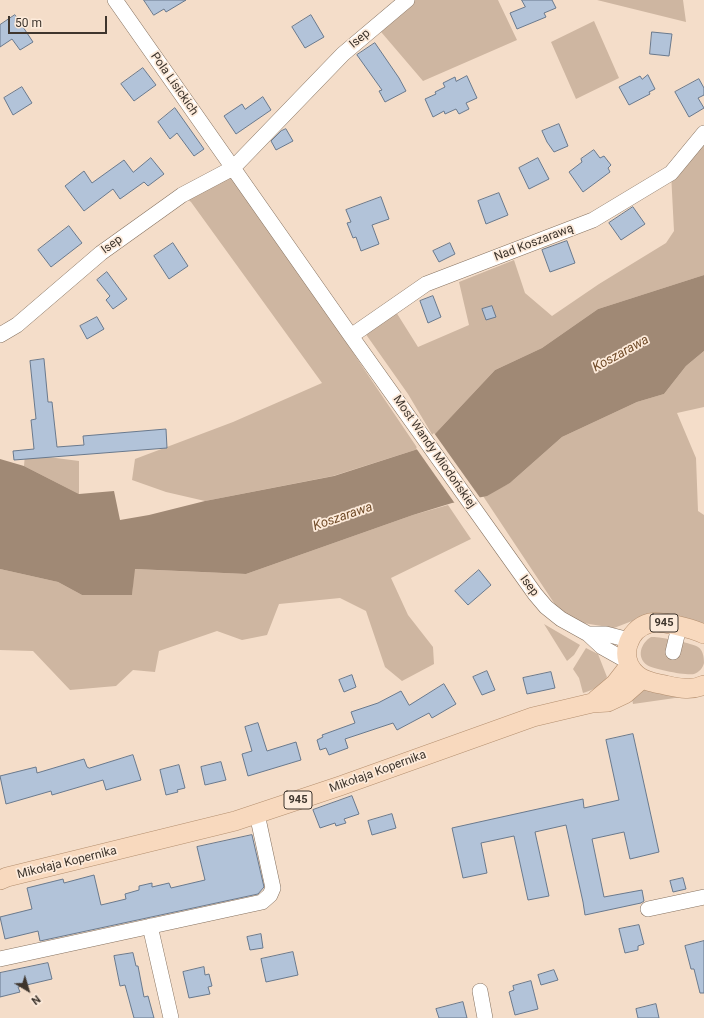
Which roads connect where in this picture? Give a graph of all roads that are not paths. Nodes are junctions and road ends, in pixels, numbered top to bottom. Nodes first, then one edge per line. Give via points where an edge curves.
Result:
1 (115, 0) edge
2 (407, 0) edge
3 (704, 133) edge
4 (233, 168) junction
5 (0, 335) edge
6 (351, 336) junction
7 (484, 522) joint
8 (679, 627) junction
9 (588, 634) junction
10 (704, 634) edge
11 (629, 640) junction
12 (673, 652) dead end
13 (628, 663) junction
14 (642, 679) junction
15 (704, 685) edge
16 (592, 703) junction
17 (257, 814) junction
18 (0, 880) edge
19 (704, 897) edge
20 (648, 909) dead end
21 (150, 926) junction
22 (0, 959) edge
23 (480, 991) dead end
24 (171, 1018) edge
25 (485, 1018) edge

1 - 4 street, Pola Lisickich
2 - 4 street, Isep via 343,54
3 - 6 street, Nad Koszarawą via 671,173 593,220 426,284
4 - 5 street, Isep via 182,196 101,253 17,325
4 - 6 street
6 - 7 street, Most Wandy Miodońskiej
7 - 9 street, Isep via 528,586 546,607 566,623
8 - 10 main road, 945
8 - 11 main road, 945 via 650,623 638,629
8 - 12 street
9 - 11 street, Isep via 606,634
9 - 13 street, Isep via 602,647
11 - 13 main road via 626,649
13 - 14 main road
13 - 16 main road, Mikołaja Kopernika / 945 via 611,688
14 - 15 main road via 687,689
14 - 16 main road, Mikołaja Kopernika / 945 via 631,689 608,702
16 - 17 main road, Mikołaja Kopernika / 945 via 533,717
17 - 18 main road, Mikołaja Kopernika / 945
17 - 21 street via 273,888 270,895 262,902
19 - 20 street
21 - 22 street
21 - 24 street
23 - 25 street

